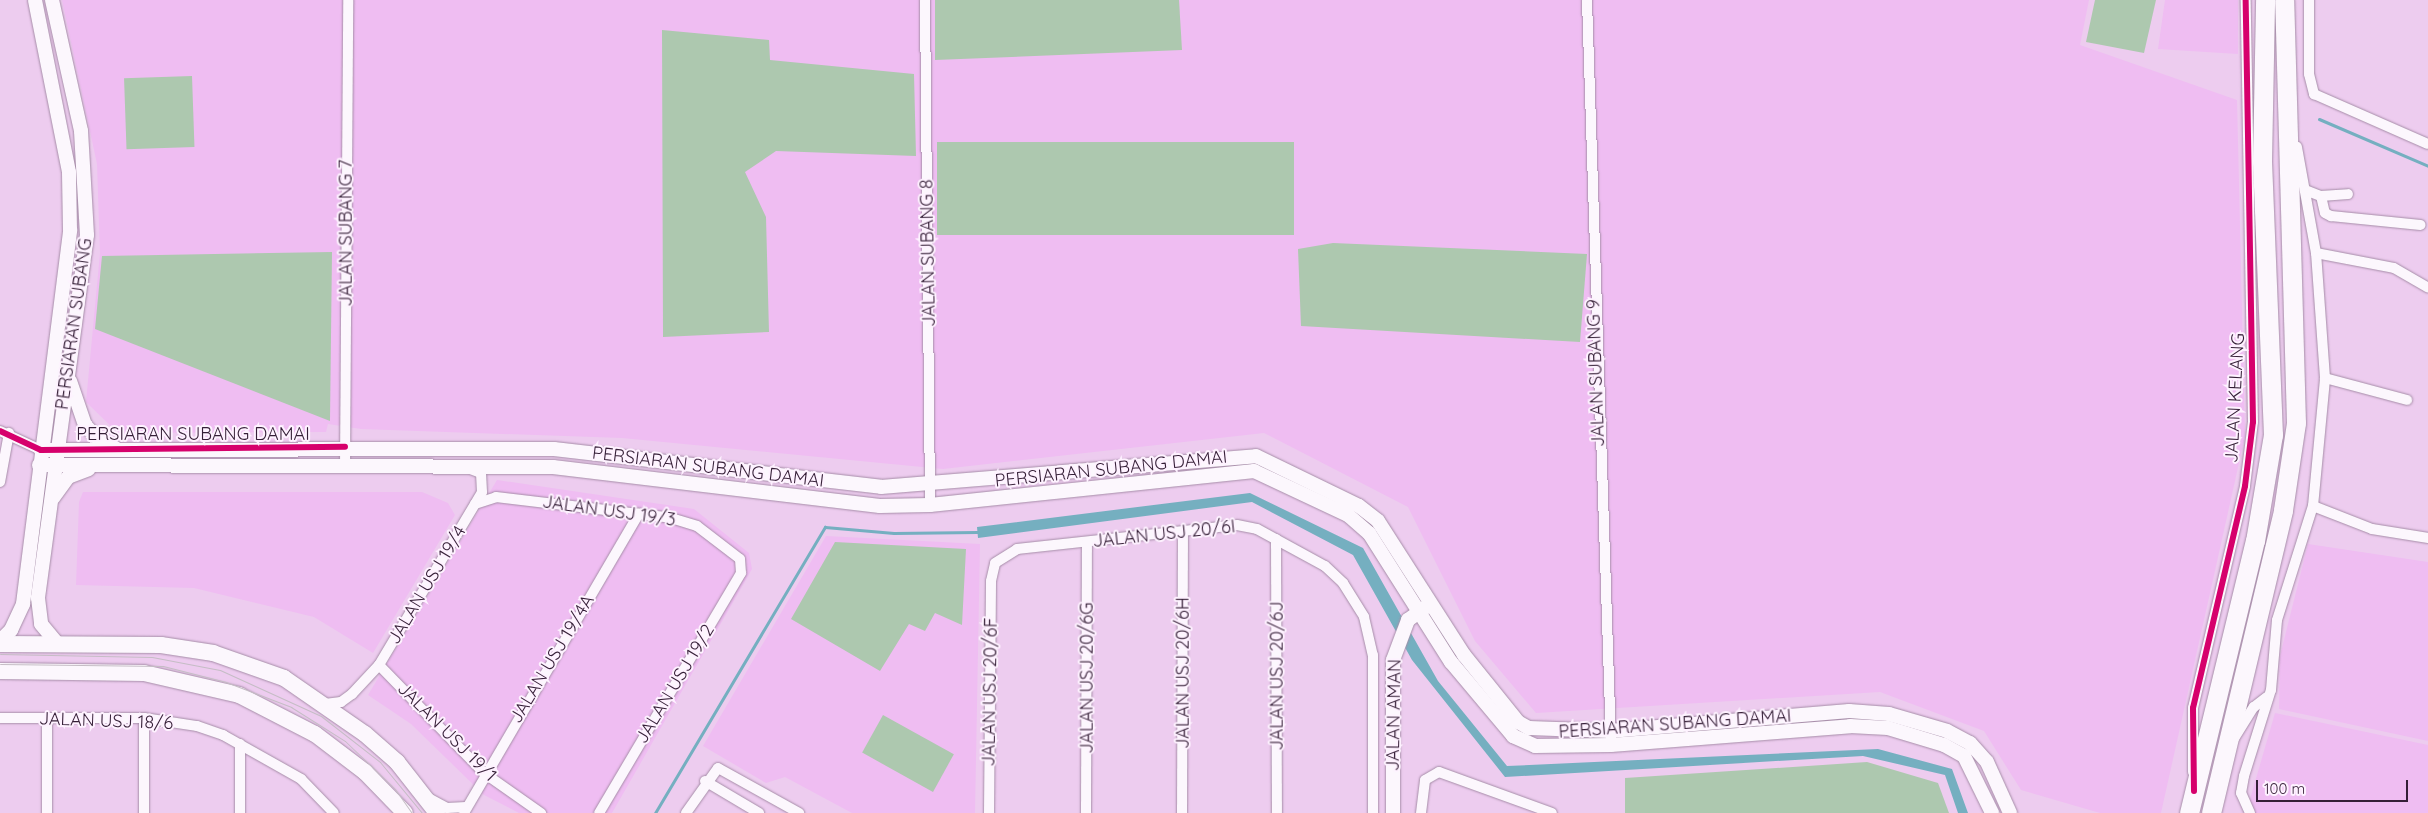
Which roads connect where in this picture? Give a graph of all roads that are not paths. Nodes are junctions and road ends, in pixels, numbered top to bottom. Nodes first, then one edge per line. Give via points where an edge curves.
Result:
1 (35, 0) edge
2 (52, 0) edge
3 (348, 0) edge
4 (926, 0) edge
5 (1588, 0) edge
6 (2246, 0) edge
7 (2265, 0) edge
8 (2284, 0) edge
9 (2309, 0) edge
10 (2285, 75) junction
11 (76, 107) junction
12 (58, 111) junction
13 (2428, 144) edge
14 (2305, 190) junction
15 (2348, 194) dead end
16 (2322, 196) junction
17 (2421, 225) dead end
18 (2316, 253) junction
19 (2428, 288) edge
20 (68, 370) junction
21 (2325, 378) junction
22 (2407, 400) dead end
23 (4, 432) edge
24 (345, 448) junction
25 (117, 449) junction
26 (41, 450) junction
27 (57, 450) junction
28 (40, 466) junction
29 (55, 466) junction
30 (104, 466) junction
31 (345, 466) junction
32 (463, 467) junction
33 (0, 482) edge
34 (929, 486) junction
35 (475, 504) junction
36 (930, 505) junction
37 (2313, 506) junction
38 (49, 508) junction
39 (639, 513) junction
40 (1183, 532) junction
41 (1276, 538) junction
42 (2428, 538) edge
43 (1087, 543) junction
44 (736, 552) joint
45 (992, 572) joint
46 (1432, 604) junction
47 (1416, 612) junction
48 (0, 642) edge
49 (57, 642) junction
50 (379, 666) junction
51 (0, 671) edge
52 (2267, 697) junction
53 (325, 704) junction
54 (0, 718) edge
55 (47, 718) junction
56 (144, 718) junction
57 (1610, 731) junction
58 (240, 744) junction
59 (1611, 746) junction
60 (2227, 746) junction
61 (484, 773) junction
62 (705, 781) junction
63 (2194, 791) junction
64 (424, 794) junction
65 (1521, 808) edge
66 (465, 810) edge
67 (47, 813) edge
68 (144, 813) edge
69 (240, 813) edge
70 (334, 813) edge
71 (405, 813) edge
72 (437, 813) edge
73 (541, 813) edge
74 (599, 813) edge
75 (686, 813) edge
76 (759, 813) edge
77 (799, 813) edge
78 (989, 813) edge
79 (1086, 813) edge
80 (1182, 813) edge
81 (1277, 813) edge
82 (1373, 813) edge
83 (1393, 813) edge
84 (1421, 813) edge
85 (1552, 813) edge
86 (1992, 813) edge
87 (2010, 813) edge
88 (2188, 813) edge
89 (2210, 813) edge
90 (2250, 813) edge

1 - 12 street, PERSIARAN SUBANG
2 - 11 street, PERSIARAN SUBANG
3 - 24 street, JALAN SUBANG 7
4 - 34 street, JALAN SUBANG 8
5 - 57 street, JALAN SUBANG 9
6 - 63 street, JALAN KELANG via 2253,422 2245,486 2191,722
7 - 63 highway via 2262,161 2274,435 2255,541
8 - 10 highway
9 - 13 street via 2309,74 2314,94
10 - 14 street via 2295,90 2298,159
10 - 60 highway via 2296,423 2286,494
11 - 12 street
11 - 20 street, PERSIARAN SUBANG via 87,235
12 - 26 street, PERSIARAN SUBANG via 69,172 70,230
14 - 16 street
14 - 18 street
15 - 16 street
16 - 17 street via 2325,213 2331,216
18 - 19 street via 2394,268
18 - 21 street
20 - 25 street via 85,425 100,441
20 - 27 street, PERSIARAN SUBANG
21 - 22 street
21 - 37 street
23 - 26 street
23 - 33 street
24 - 25 street, PERSIARAN SUBANG DAMAI
24 - 31 street, JALAN SUBANG 7
24 - 34 street, PERSIARAN SUBANG DAMAI via 554,449 844,484
25 - 27 street, PERSIARAN SUBANG DAMAI
26 - 27 street, PERSIARAN SUBANG DAMAI
26 - 28 street, PERSIARAN SUBANG
27 - 29 street, PERSIARAN SUBANG
28 - 29 street, PERSIARAN SUBANG DAMAI
28 - 48 street, PERSIARAN SUBANG via 23,604 11,630
29 - 30 street, PERSIARAN SUBANG DAMAI
29 - 38 street, PERSIARAN SUBANG
30 - 31 street, PERSIARAN SUBANG DAMAI
30 - 38 street via 68,476
31 - 32 street, PERSIARAN SUBANG DAMAI
32 - 35 street, JALAN USJ 19/4 via 477,470 482,478 482,492
32 - 36 street, PERSIARAN SUBANG DAMAI via 552,467 840,502
34 - 36 street, JALAN SUBANG 8
34 - 46 street, PERSIARAN SUBANG DAMAI via 1256,456 1359,506 1378,521
35 - 39 street, JALAN USJ 19/3 via 496,497
35 - 50 street, JALAN USJ 19/4
36 - 47 street, PERSIARAN SUBANG DAMAI via 1254,471 1348,515 1369,533
37 - 42 street via 2372,529
37 - 52 street via 2277,620
38 - 49 street, PERSIARAN SUBANG via 39,616
39 - 44 street, JALAN USJ 19/3 via 697,526
39 - 61 street, JALAN USJ 19/4A
40 - 41 street, JALAN USJ 20/6I via 1237,525
40 - 43 street, JALAN USJ 20/6I
40 - 80 street, JALAN USJ 20/6H
41 - 81 street, JALAN USJ 20/6J
41 - 82 street, JALAN USJ 20/6I via 1335,573 1364,617 1373,655
43 - 45 street, JALAN USJ 20/6I via 1008,552
43 - 79 street, JALAN USJ 20/6G
44 - 74 street, JALAN USJ 19/2 via 741,573
45 - 78 street, JALAN USJ 20/6F
46 - 47 street
46 - 57 street, PERSIARAN SUBANG DAMAI via 1464,655 1518,722 1540,732
47 - 59 street, PERSIARAN SUBANG DAMAI via 1451,662 1514,736 1535,746
47 - 83 street, JALAN AMAN via 1394,650
48 - 49 main road
49 - 53 main road via 138,643 212,652 284,678
50 - 53 street, JALAN USJ 19/4 via 341,702
50 - 61 street, JALAN USJ 19/1
51 - 71 main road via 107,671 172,677 258,702 315,734 365,772
52 - 60 street via 2254,707
52 - 90 street via 2241,792
53 - 64 main road via 397,762
54 - 55 street, JALAN USJ 18/6
55 - 56 street, JALAN USJ 18/6
55 - 67 street
56 - 58 street, JALAN USJ 18/6 via 197,726
56 - 68 street
57 - 59 street, JALAN SUBANG 9
57 - 87 street, PERSIARAN SUBANG DAMAI via 1850,712 1889,714 1948,730 1970,744 1986,762
58 - 69 street
58 - 70 street, JALAN USJ 18/6 via 312,786
59 - 86 street, PERSIARAN SUBANG DAMAI via 1850,726 1888,728 1944,745 1964,756
60 - 89 highway
61 - 66 street, JALAN USJ 19/4A
61 - 73 street, JALAN USJ 19/1
62 - 75 street
62 - 76 street
62 - 77 street via 714,769 726,769
63 - 88 highway
64 - 66 street, JALAN USJ 19/4A via 447,808
64 - 72 main road
65 - 84 street via 1434,773 1423,786
65 - 85 street

